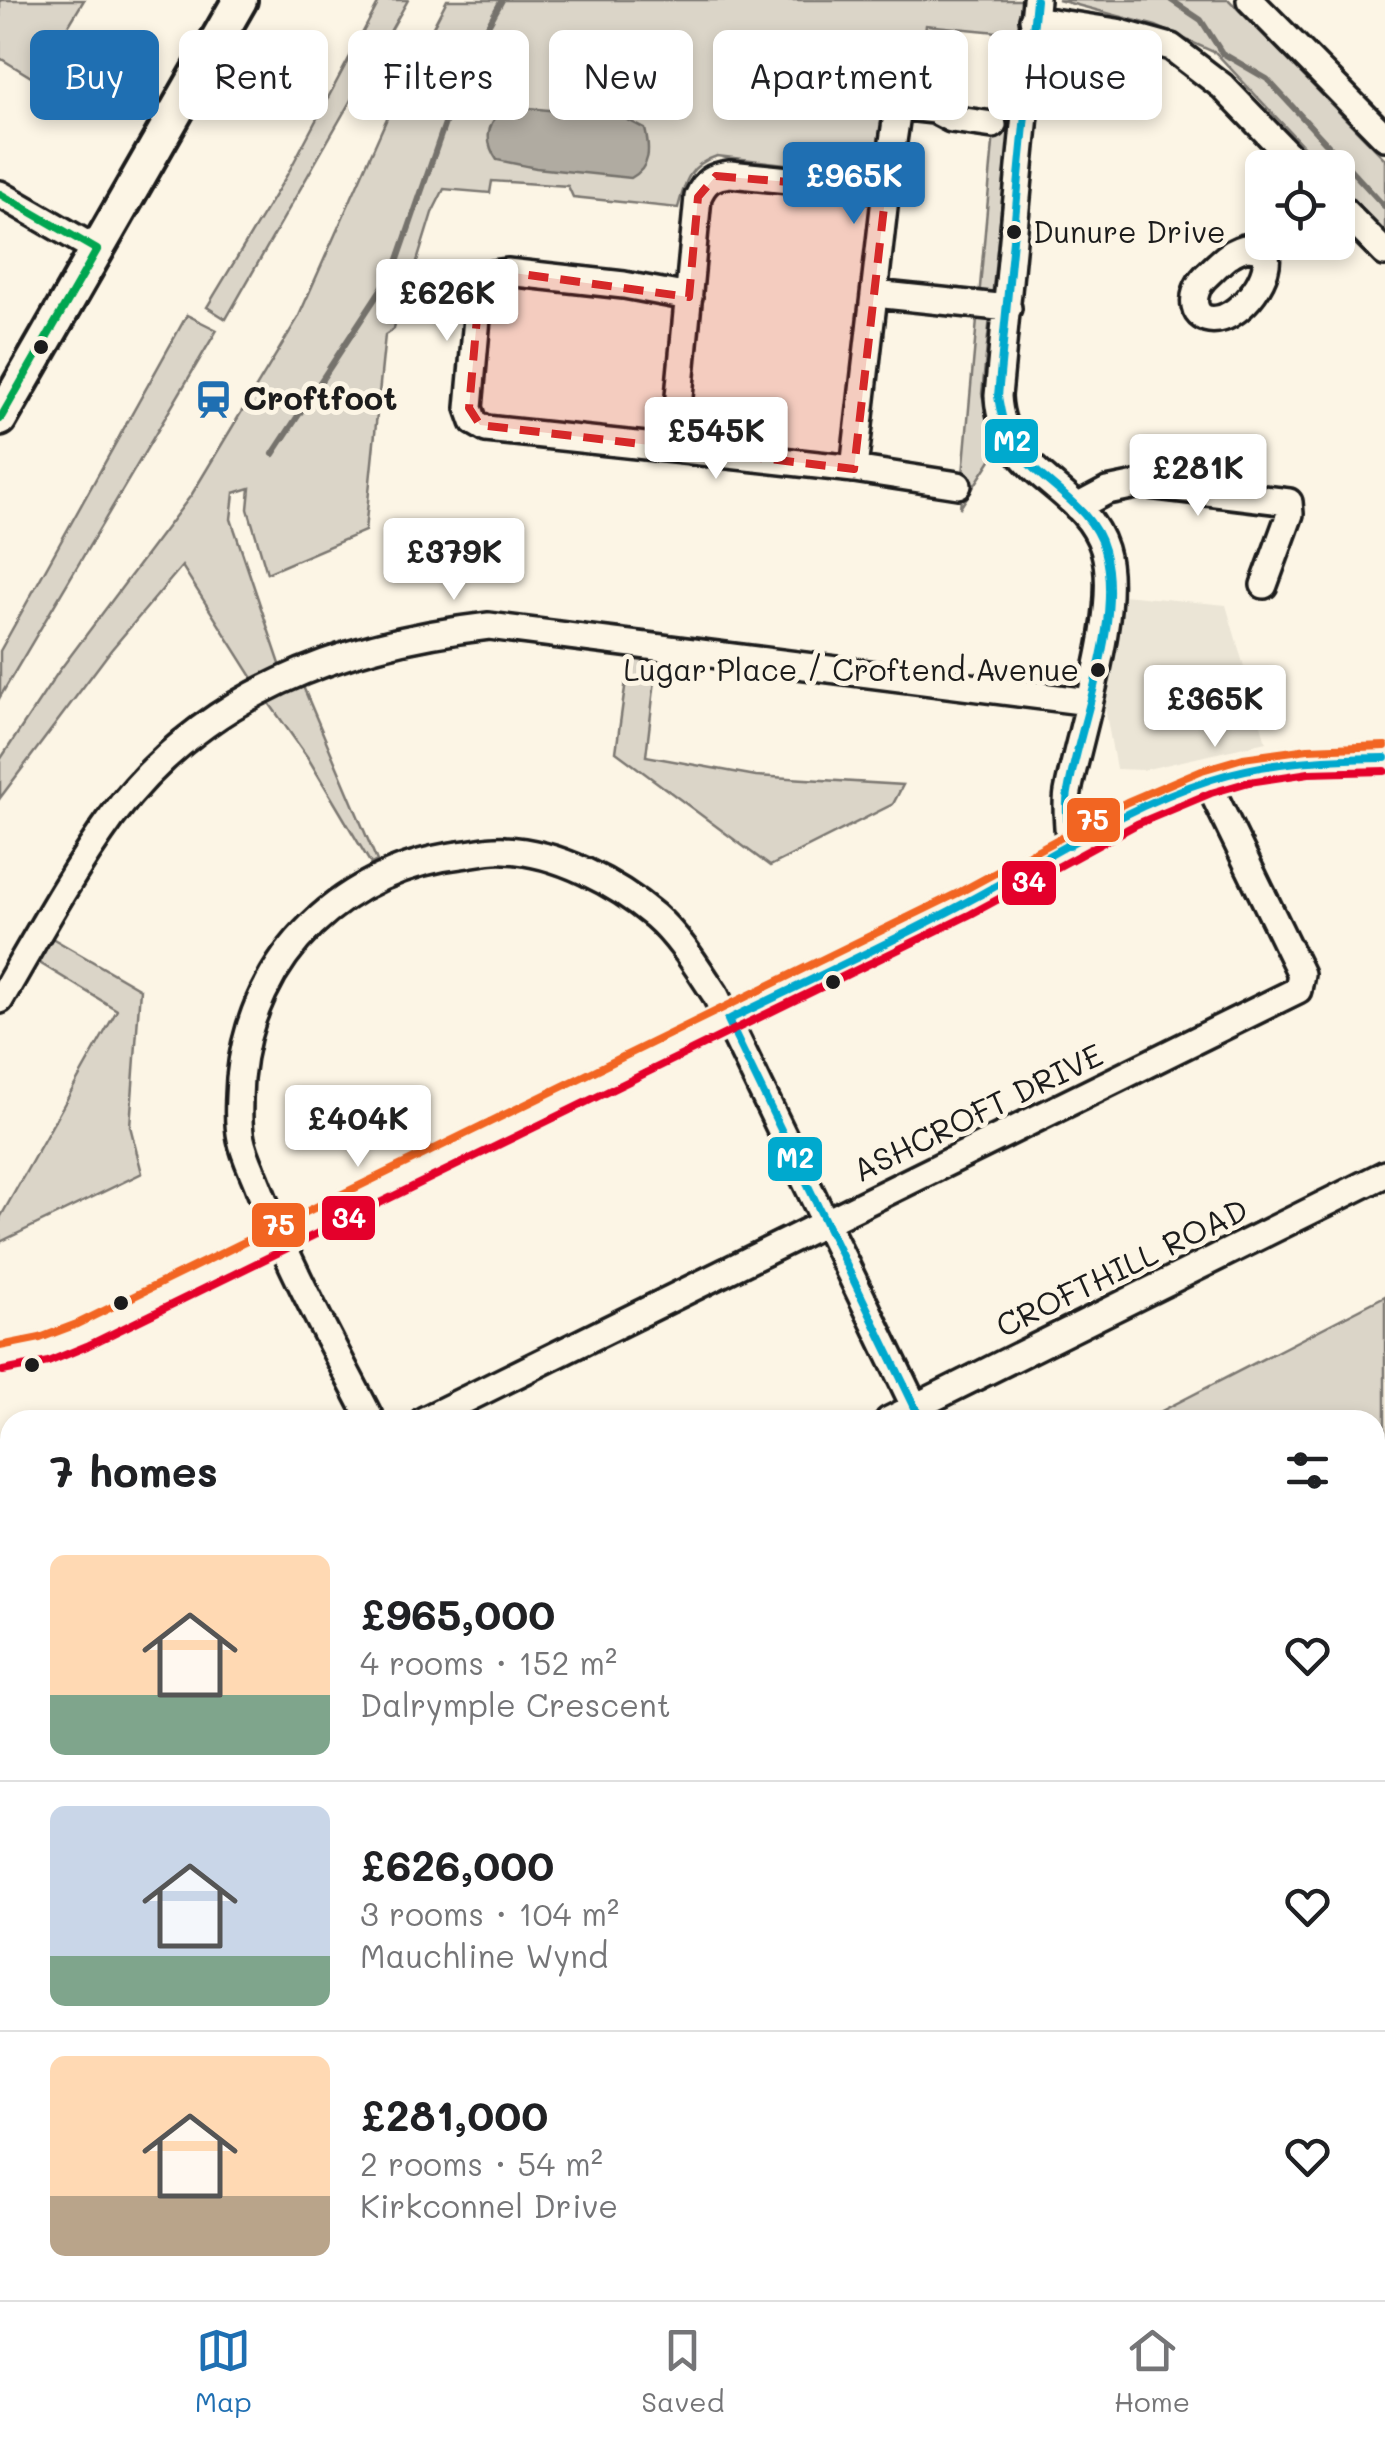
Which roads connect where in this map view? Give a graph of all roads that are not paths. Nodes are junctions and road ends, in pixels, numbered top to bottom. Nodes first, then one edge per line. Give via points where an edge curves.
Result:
1 (240, 0) edge
2 (1250, 0) edge
3 (1035, 10) edge
4 (896, 120) edge
5 (951, 120) edge
6 (994, 124) dead end
7 (1385, 136) edge
8 (1284, 150) edge
9 (886, 190) junction
10 (0, 194) edge
11 (1355, 222) edge
12 (98, 250) junction
13 (1385, 253) edge
14 (875, 294) junction
15 (688, 298) junction
16 (1008, 308) junction
17 (0, 420) edge
18 (674, 449) junction
19 (854, 469) junction
20 (958, 485) dead end
21 (1078, 507) junction
22 (1264, 585) dead end
23 (1089, 702) junction
24 (1385, 758) edge
25 (1207, 781) junction
26 (1070, 846) junction
27 (0, 1000) edge
28 (728, 1020) junction
29 (1385, 1174) edge
30 (826, 1224) junction
31 (278, 1239) junction
32 (0, 1360) edge
33 (366, 1410) edge
34 (445, 1410) edge
35 (916, 1410) edge
36 (926, 1410) edge

1 - 12 main road
2 - 7 street
3 - 8 street via 1171,46 1222,86
3 - 16 street
4 - 9 street
5 - 6 street
9 - 14 street
9 - 15 street via 730,174 704,182
10 - 12 street
11 - 13 street
12 - 17 main road
14 - 16 street
14 - 19 street
15 - 18 street
15 - 18 street via 508,272 480,284 469,408 474,422
16 - 21 street via 998,396 1003,431 1024,460
18 - 19 street
19 - 20 street
21 - 22 street via 1107,491 1141,484 1289,502
21 - 23 street via 1096,531 1108,568
23 - 26 street via 1067,796
23 - 27 street via 490,626 361,648 223,712 165,758 114,815
24 - 25 street via 1308,761
25 - 26 street
25 - 30 street, ASHCROFT DRIVE via 1301,974 1298,990
26 - 28 street
28 - 30 street
28 - 31 street
28 - 31 street via 686,949 654,916 579,869 504,850 447,856 382,874 342,898 278,964 242,1057 240,1138
29 - 36 street, CROFTHILL ROAD
30 - 34 street, ASHCROFT DRIVE
30 - 35 street
31 - 32 street via 82,1336
31 - 33 street

